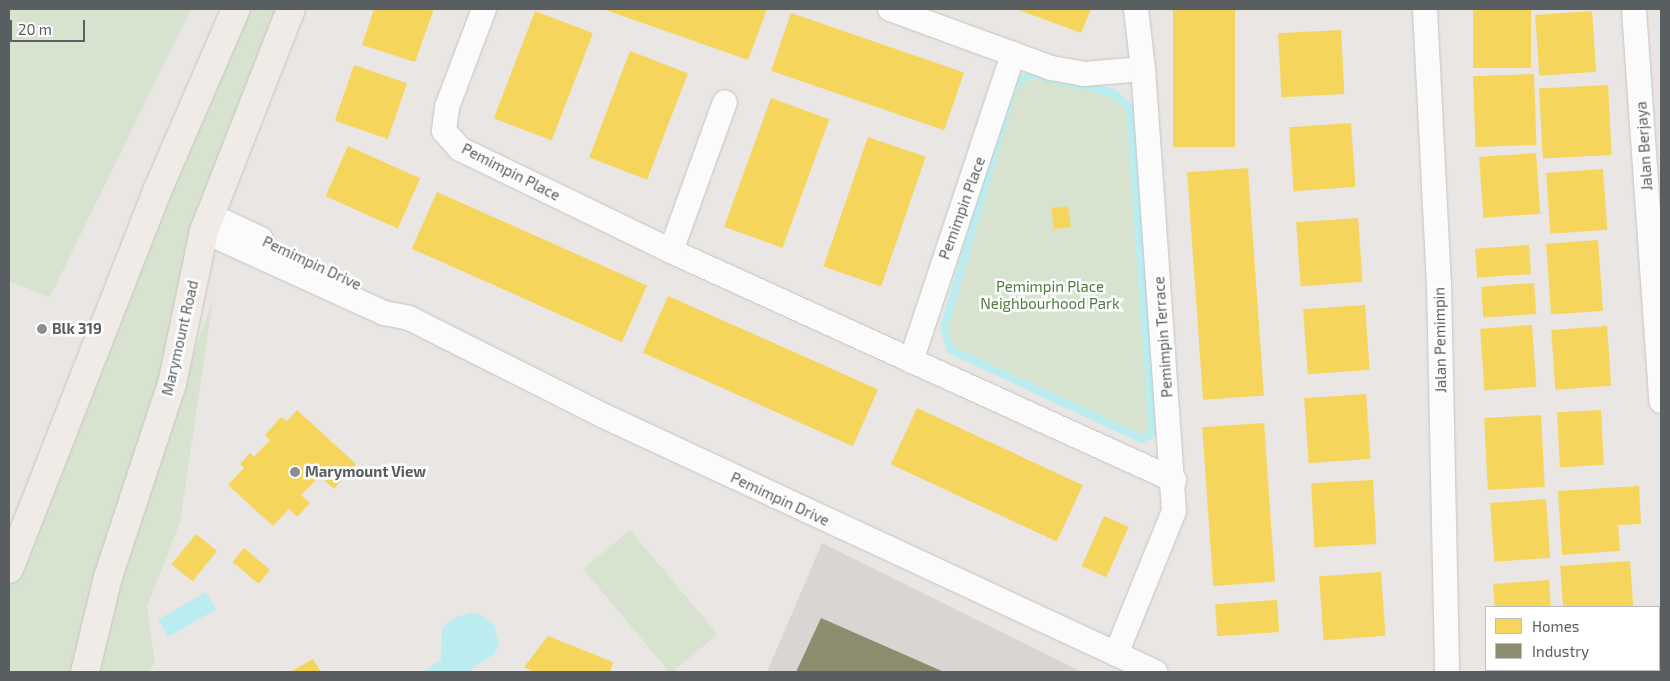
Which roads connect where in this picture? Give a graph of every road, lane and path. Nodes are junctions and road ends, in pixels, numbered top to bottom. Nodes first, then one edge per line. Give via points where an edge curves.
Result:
1 (236, 9) edge
2 (291, 9) edge
3 (484, 9) edge
4 (890, 9) edge
5 (1136, 9) edge
6 (1425, 9) edge
7 (1634, 10) dead end
8 (1013, 54) junction
9 (1143, 69) junction
10 (725, 102) dead end
11 (207, 223) junction
12 (671, 251) junction
13 (911, 361) junction
14 (1661, 401) edge
15 (1174, 480) junction
16 (9, 569) edge
17 (1116, 654) junction
18 (1442, 667) edge
19 (85, 672) edge
20 (1155, 672) edge

1 - 16 main road via 158,189
2 - 11 main road, Marymount Road
3 - 12 street, Pemimpin Place via 447,107 444,131 460,149
4 - 8 street
5 - 9 street, Pemimpin Terrace
6 - 18 street, Jalan Pemimpin via 1439,283
7 - 14 street, Jalan Berjaya
8 - 9 street via 1051,68 1084,74
8 - 13 street, Pemimpin Place
9 - 15 street, Pemimpin Terrace
10 - 12 street
11 - 17 street, Pemimpin Drive via 390,299 409,318 604,416
11 - 19 main road, Marymount Road via 172,384 108,577
12 - 13 street, Pemimpin Place
13 - 15 street, Pemimpin Place
15 - 17 street, Pemimpin Terrace via 1174,511
17 - 20 street, Pemimpin Drive

